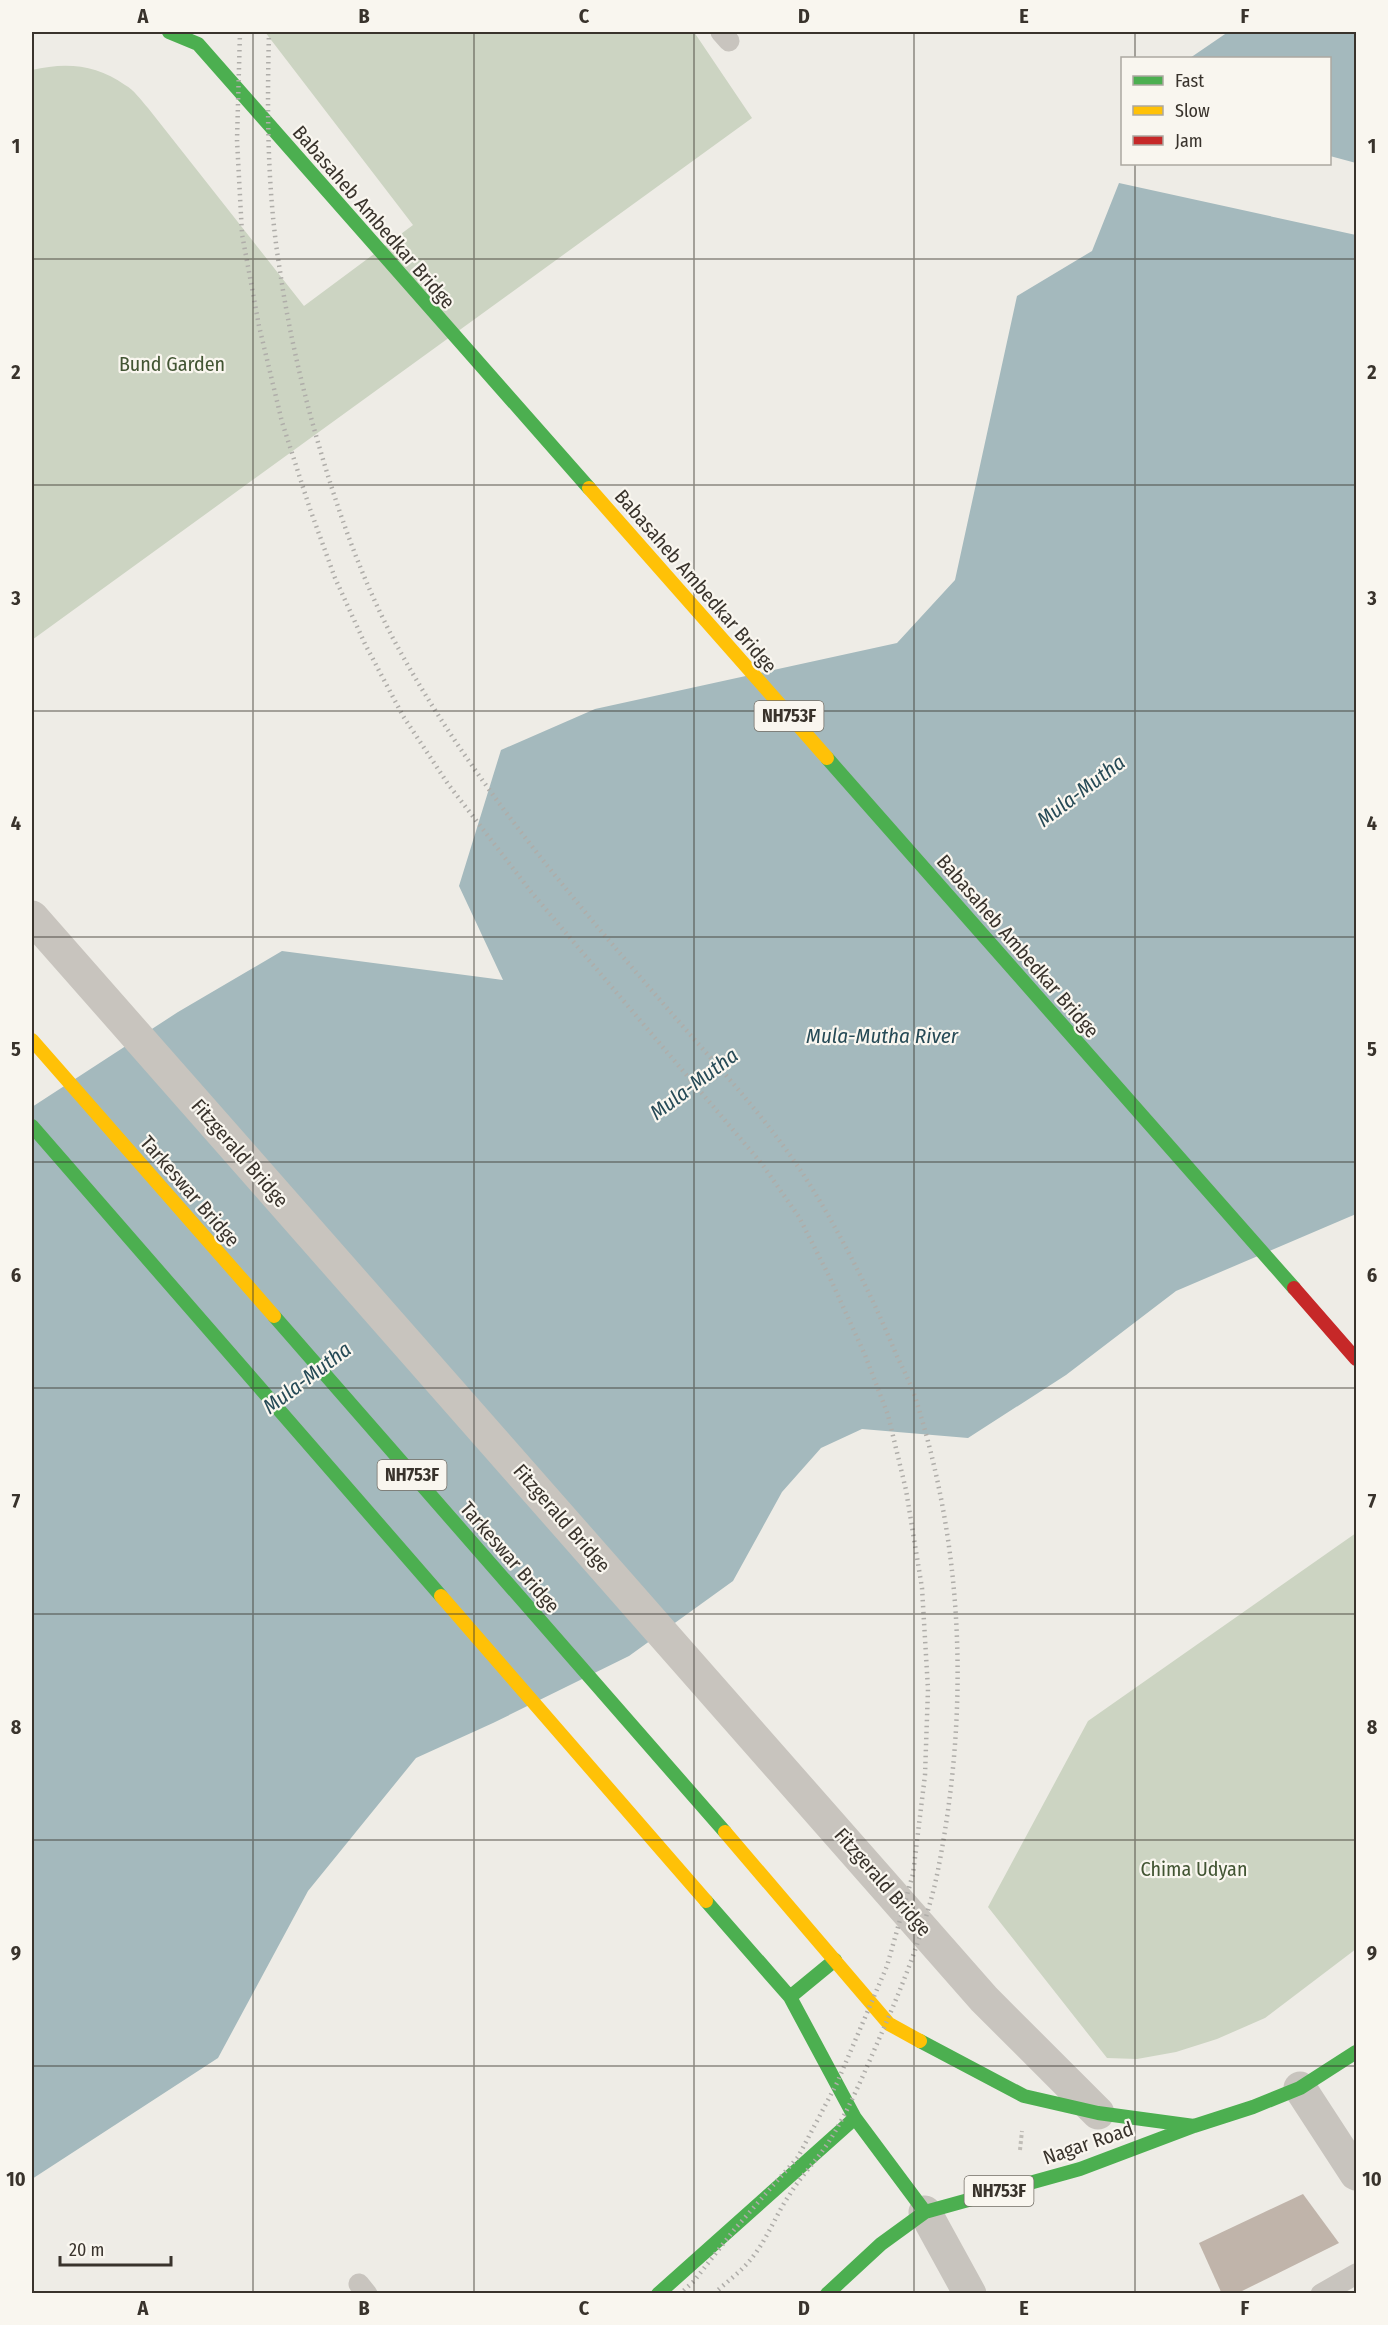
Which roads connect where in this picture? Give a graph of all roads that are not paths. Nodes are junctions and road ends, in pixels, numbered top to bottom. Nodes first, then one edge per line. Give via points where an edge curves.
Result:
1 (168, 32) edge
2 (197, 38) edge
3 (32, 917) edge
4 (32, 1040) edge
5 (32, 1126) edge
6 (1356, 1359) edge
7 (835, 1960) junction
8 (790, 1997) junction
9 (1356, 2052) edge
10 (1300, 2088) junction
11 (1098, 2113) junction
12 (855, 2118) junction
13 (1194, 2126) junction
14 (1356, 2174) edge
15 (925, 2212) junction
16 (1356, 2274) edge
17 (658, 2294) edge
18 (826, 2294) edge
19 (970, 2294) edge
20 (1322, 2294) edge

1 - 2 highway
2 - 6 highway, Babasaheb Ambedkar Bridge / NH753F via 221,72
3 - 11 street, Fitzgerald Bridge via 984,1999
4 - 7 highway, Tarkeswar Bridge / NH753F
5 - 8 highway
7 - 8 highway
7 - 11 highway, NH753F via 889,2024 1024,2096
8 - 12 highway
9 - 10 highway, NH753F
10 - 13 highway, NH753F
10 - 14 street
11 - 13 highway
12 - 15 highway
12 - 17 highway
13 - 15 highway, Nagar Road / NH753F via 1080,2169
15 - 18 highway, Nagar Road / NH753F via 881,2244
15 - 19 street
16 - 20 lane

